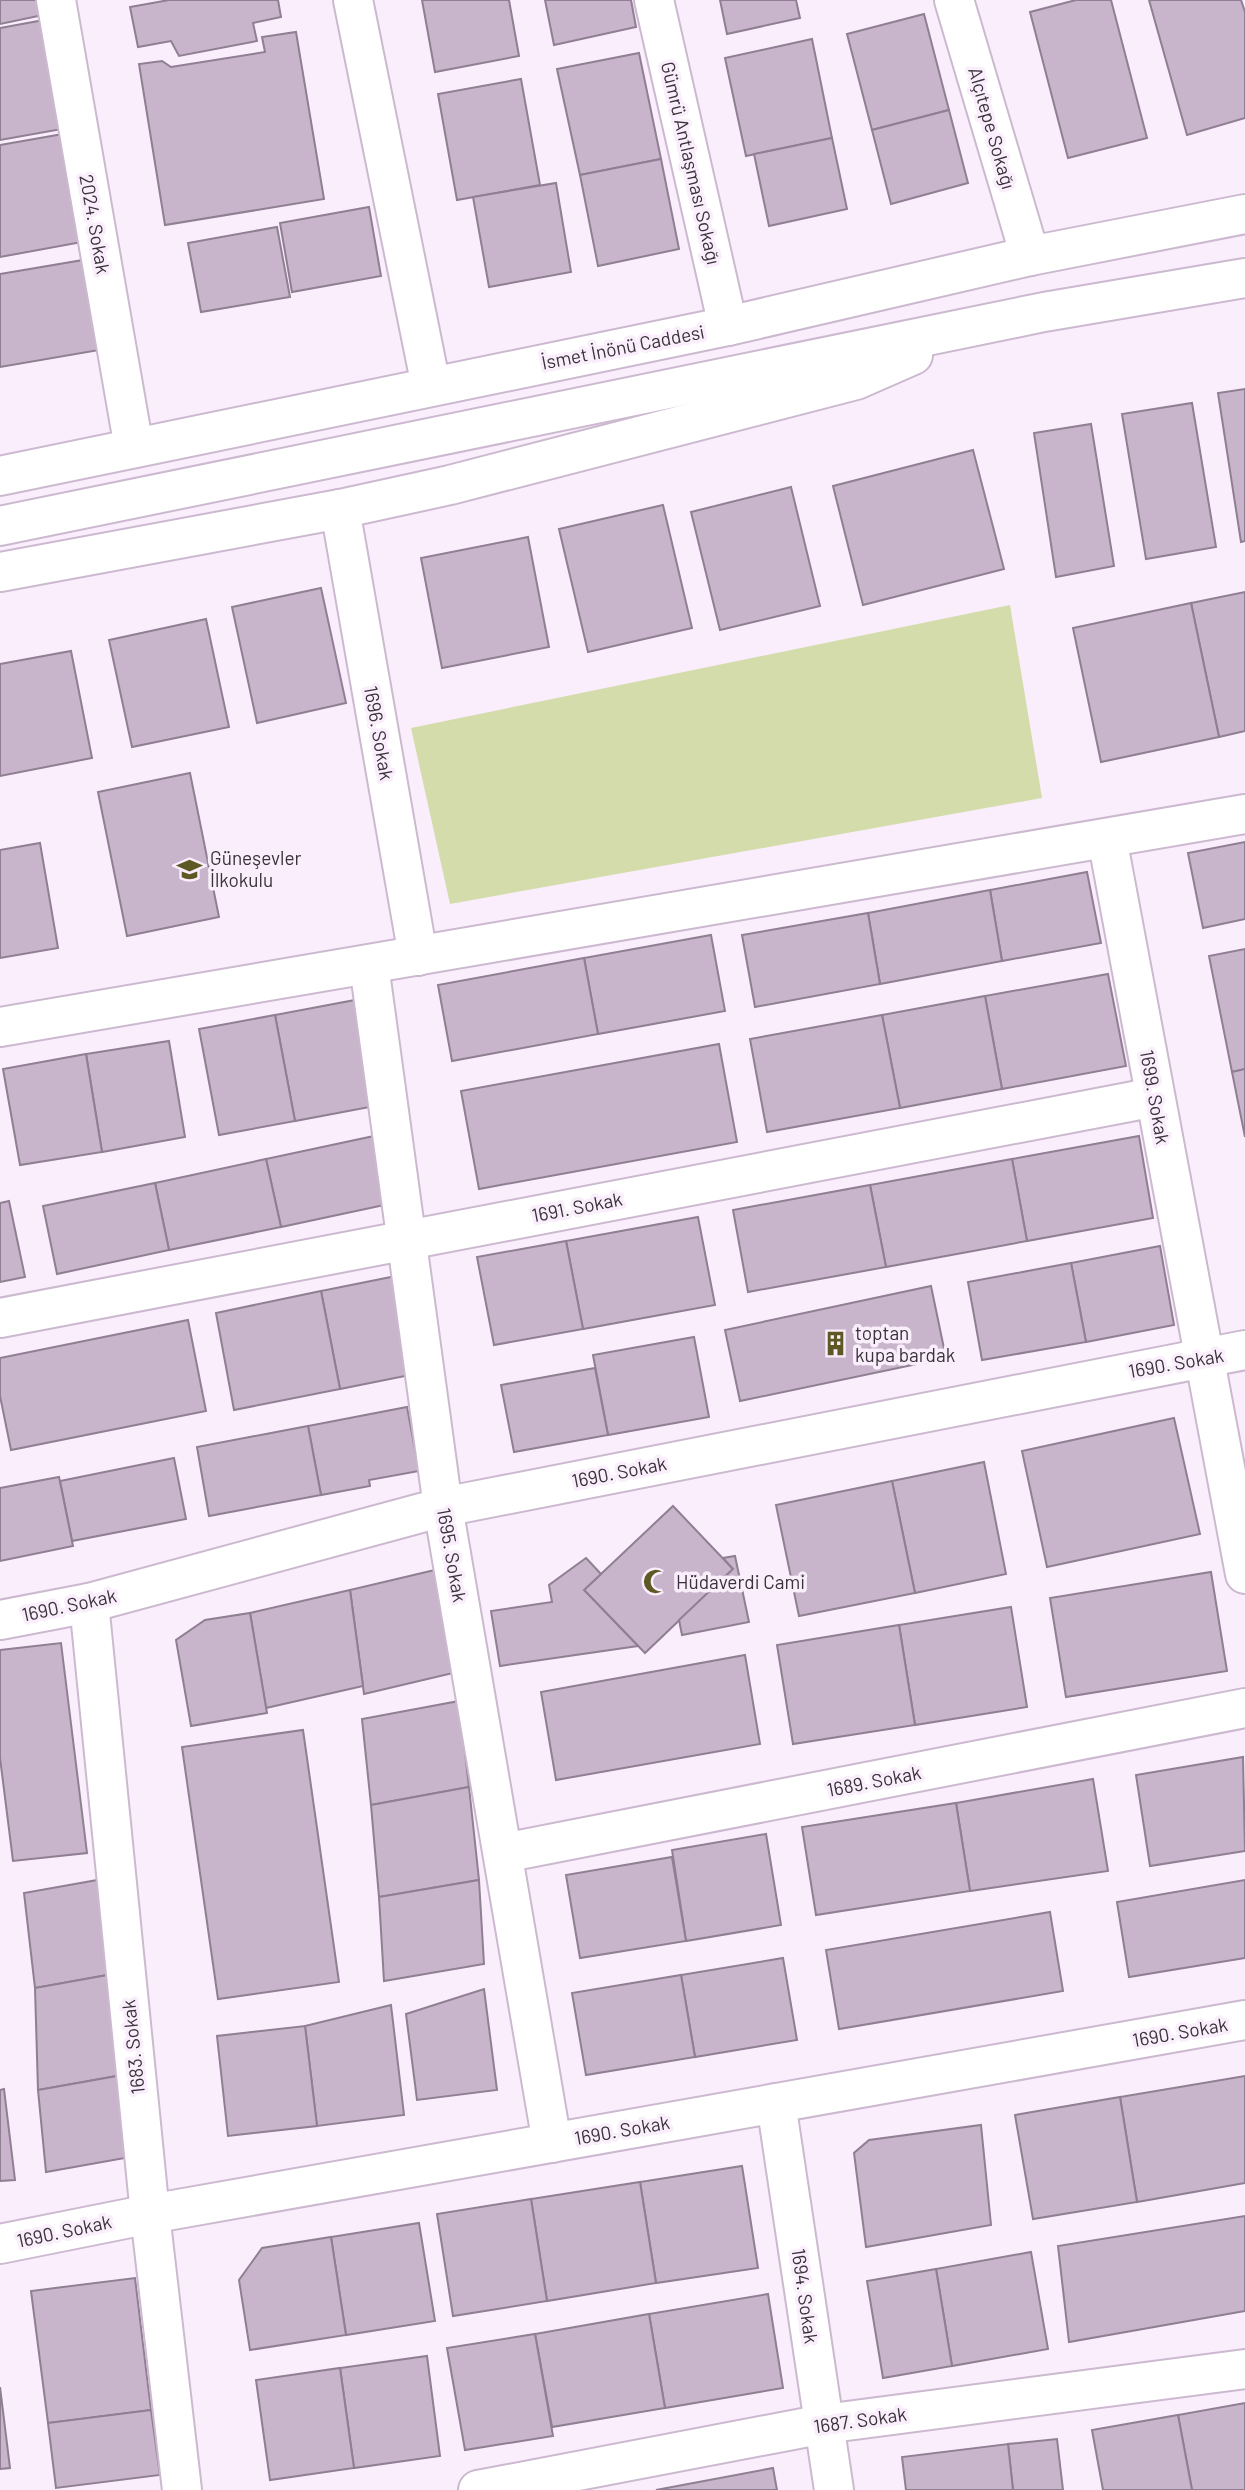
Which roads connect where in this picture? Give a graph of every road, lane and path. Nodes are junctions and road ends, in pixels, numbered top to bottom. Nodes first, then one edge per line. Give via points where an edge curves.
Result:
1 (56, 0) edge
2 (354, 0) edge
3 (654, 0) edge
4 (954, 0) edge
5 (1245, 214) edge
6 (1030, 256) junction
7 (1245, 278) edge
8 (984, 324) junction
9 (727, 326) junction
10 (430, 386) junction
11 (134, 448) junction
12 (0, 476) edge
13 (340, 509) junction
14 (0, 526) edge
15 (0, 572) edge
16 (1245, 814) edge
17 (1107, 838) junction
18 (418, 956) junction
19 (369, 965) junction
20 (0, 1027) edge
21 (1155, 1097) junction
22 (408, 1239) junction
23 (0, 1318) edge
24 (1245, 1350) edge
25 (1202, 1356) junction
26 (443, 1507) junction
27 (1245, 1574) edge
28 (89, 1602) junction
29 (0, 1620) edge
30 (1245, 1708) edge
31 (503, 1853) junction
32 (1245, 2020) edge
33 (776, 2103) junction
34 (552, 2143) junction
35 (149, 2214) junction
36 (0, 2244) edge
37 (1245, 2369) edge
38 (824, 2424) junction
39 (182, 2490) edge
40 (478, 2490) edge
41 (834, 2490) edge

1 - 11 street, 2024. Sokak
2 - 10 street
3 - 9 street, Gümrü Antlaşması Sokağı
4 - 6 street, Alçıtepe Sokağı
5 - 6 street, İsmet İnönü Caddesi
6 - 9 street, İsmet İnönü Caddesi
7 - 8 street
8 - 13 street via 856,380
8 - 14 street
9 - 10 street, İsmet İnönü Caddesi
10 - 11 street, İsmet İnönü Caddesi
11 - 12 street, İsmet İnönü Caddesi
13 - 15 street
13 - 18 street, 1696. Sokak
16 - 17 street
17 - 18 street
17 - 21 street, 1699. Sokak
18 - 19 street
19 - 20 street
19 - 22 street, 1695. Sokak
21 - 22 street, 1691. Sokak
21 - 25 street, 1699. Sokak
22 - 23 street, 1691. Sokak
22 - 26 street, 1695. Sokak
24 - 25 street, 1690. Sokak
25 - 26 street, 1690. Sokak
25 - 27 street, 1699. Sokak
26 - 28 street, 1690. Sokak
26 - 31 street, 1695. Sokak
28 - 29 street, 1690. Sokak
28 - 35 street, 1683. Sokak
30 - 31 street, 1689. Sokak
31 - 34 street, 1695. Sokak
32 - 33 street, 1690. Sokak
33 - 34 street, 1690. Sokak
33 - 38 street, 1694. Sokak
34 - 35 street, 1690. Sokak
35 - 36 street, 1690. Sokak
35 - 39 street, 1683. Sokak
37 - 38 street, 1687. Sokak
38 - 40 street, 1687. Sokak
38 - 41 street, 1694. Sokak

